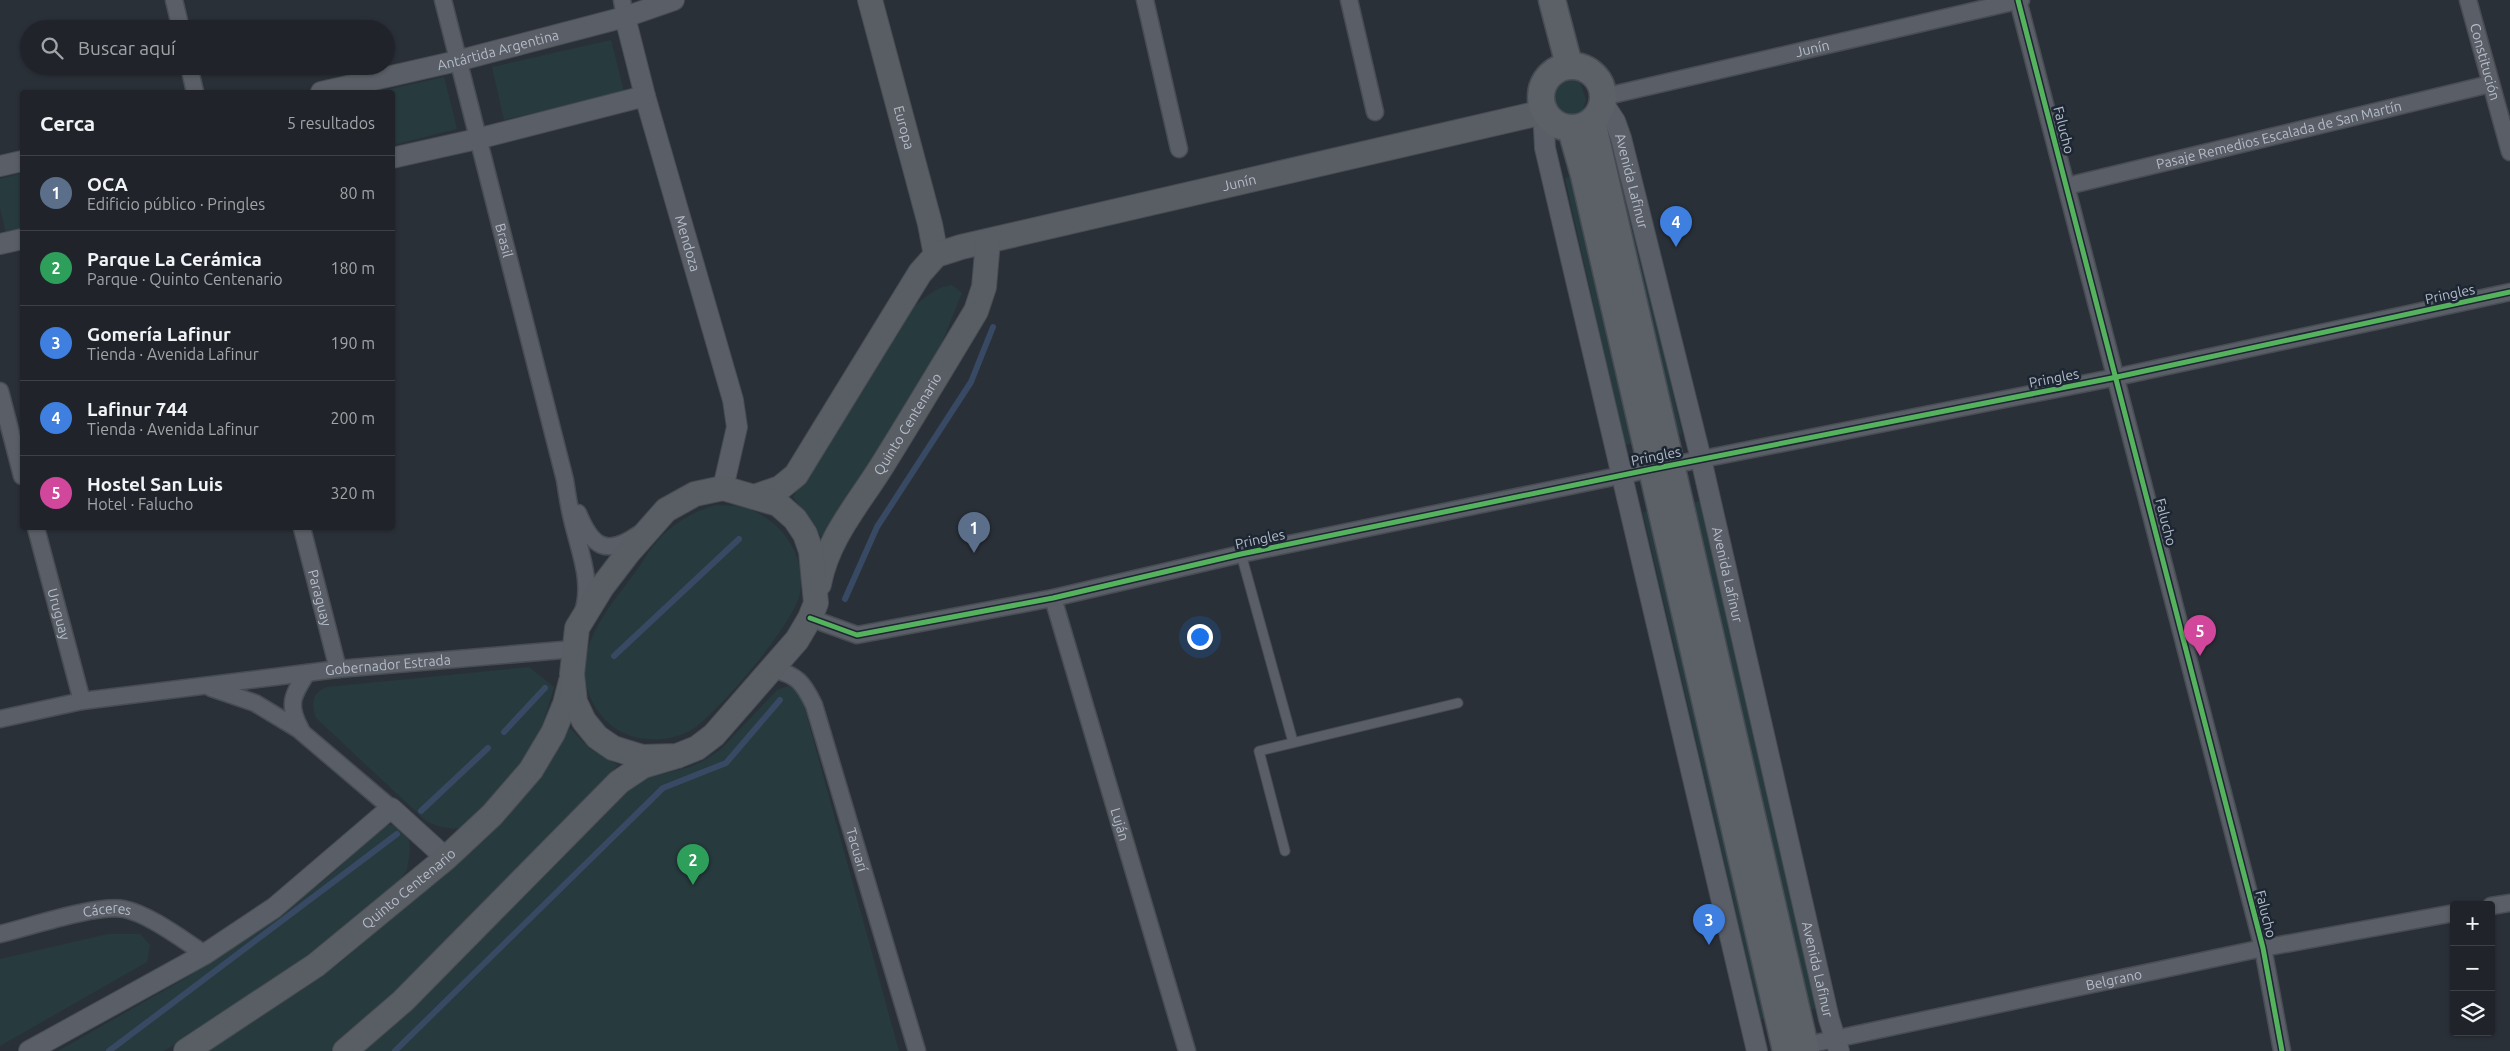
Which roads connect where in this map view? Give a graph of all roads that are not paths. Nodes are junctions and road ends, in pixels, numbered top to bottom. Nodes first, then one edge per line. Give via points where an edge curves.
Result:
1 (174, 0) edge
2 (442, 0) edge
3 (674, 0) edge
4 (870, 0) edge
5 (1144, 0) edge
6 (1349, 0) edge
7 (1552, 0) edge
8 (2019, 0) edge
9 (2468, 0) edge
10 (624, 8) edge
11 (179, 20) edge
12 (457, 61) junction
13 (1569, 66) junction
14 (191, 75) edge
15 (2490, 84) junction
16 (195, 90) edge
17 (330, 90) edge
18 (645, 96) junction
19 (1375, 112) dead end
20 (1592, 113) junction
21 (1546, 114) junction
22 (477, 139) junction
23 (1179, 149) dead end
24 (2510, 152) edge
25 (395, 157) edge
26 (20, 161) edge
27 (0, 166) edge
28 (2067, 186) junction
29 (20, 239) edge
30 (988, 241) junction
31 (0, 244) edge
32 (936, 256) junction
33 (2510, 292) edge
34 (2117, 377) junction
35 (0, 391) edge
36 (1701, 459) junction
37 (1662, 467) junction
38 (20, 468) edge
39 (1624, 475) junction
40 (565, 480) junction
41 (723, 488) junction
42 (754, 497) junction
43 (666, 510) junction
44 (37, 530) edge
45 (303, 530) edge
46 (1241, 554) junction
47 (1054, 598) junction
48 (813, 610) junction
49 (576, 639) junction
50 (772, 669) junction
51 (338, 670) junction
52 (307, 673) junction
53 (572, 674) junction
54 (204, 686) junction
55 (82, 701) junction
56 (1458, 703) dead end
57 (0, 719) edge
58 (302, 732) junction
59 (1293, 742) junction
60 (677, 756) junction
61 (390, 808) junction
62 (1285, 851) dead end
63 (446, 858) junction
64 (2510, 903) edge
65 (2495, 905) edge
66 (2450, 914) edge
67 (0, 934) edge
68 (2264, 948) junction
69 (205, 954) junction
70 (1837, 1045) edge
71 (1792, 1050) edge
72 (29, 1051) edge
73 (186, 1051) edge
74 (345, 1051) edge
75 (917, 1051) edge
76 (1187, 1051) edge
77 (1757, 1051) edge
78 (2282, 1051) edge

1 - 11 street
2 - 12 street, Brasil
3 - 10 street, Antártida Argentina
4 - 32 main road, Europa
5 - 23 street
6 - 19 street
7 - 13 main road
8 - 20 street, Junín
8 - 28 street, Falucho
9 - 15 street, Constitución
10 - 12 street, Antártida Argentina
10 - 18 street, Mendoza
12 - 17 street, Antártida Argentina
12 - 22 street, Brasil
13 - 20 main road via 1591,71 1600,83
13 - 21 main road via 1546,78 1540,95
14 - 16 street
15 - 24 street, Constitución
15 - 28 street, Pasaje Remedios Escalada de San Martín
18 - 22 street
18 - 41 street, Mendoza via 733,400 737,427
20 - 21 main road via 1554,123
20 - 36 street, Avenida Lafinur via 1615,121 1622,138
20 - 37 main road via 1584,175
21 - 30 main road, Junín
21 - 39 street via 1545,148
22 - 25 street
22 - 40 street, Brasil
26 - 27 street
28 - 34 street, Falucho
29 - 31 street
30 - 32 main road, Junín
30 - 48 main road, Quinto Centenario via 984,287 976,311 834,540 823,564
32 - 42 main road via 920,273 796,475 780,488
33 - 34 street, Pringles
34 - 36 street, Pringles
34 - 68 street, Falucho
35 - 38 street
36 - 37 street, Pringles
36 - 70 street, Avenida Lafinur
37 - 39 street, Pringles
37 - 71 main road
39 - 46 street, Pringles
39 - 77 street
40 - 43 street, Brasil via 586,532 594,542 603,546 628,542
40 - 49 street, Brasil via 587,578 586,602
41 - 42 main road
41 - 43 main road via 695,494
42 - 48 main road via 778,504 795,519 805,534 811,551
43 - 49 main road via 602,587
44 - 55 street, Uruguay
45 - 51 street, Paraguay
46 - 47 street, Pringles
46 - 59 lane
47 - 48 street, Pringles via 857,635
47 - 76 street, Luján
48 - 50 main road via 797,640
49 - 51 street, Gobernador Estrada
49 - 53 main road
50 - 60 main road via 714,735
50 - 75 street, Tacuarí via 790,674 806,687 814,705
51 - 52 street, Gobernador Estrada
52 - 54 street, Gobernador Estrada
52 - 58 street via 294,693 292,714
53 - 60 main road via 575,702 597,737 613,748 642,757
53 - 63 main road, Quinto Centenario via 565,704 531,770 492,815
54 - 55 street, Gobernador Estrada
54 - 58 street, Gobernador Estrada via 255,703
55 - 57 street, Gobernador Estrada
56 - 59 lane
58 - 61 street, Gobernador Estrada
59 - 62 lane via 1259,751
60 - 74 main road via 643,766 619,782 403,1001
61 - 63 street, Gobernador Estrada
61 - 69 street via 274,908
63 - 73 main road, Quinto Centenario via 316,965
64 - 65 street
66 - 68 street, Belgrano
67 - 69 street, Cáceres via 100,909 124,909 142,916
68 - 70 street, Belgrano
68 - 78 street, Falucho
69 - 72 street
70 - 71 street, Belgrano

